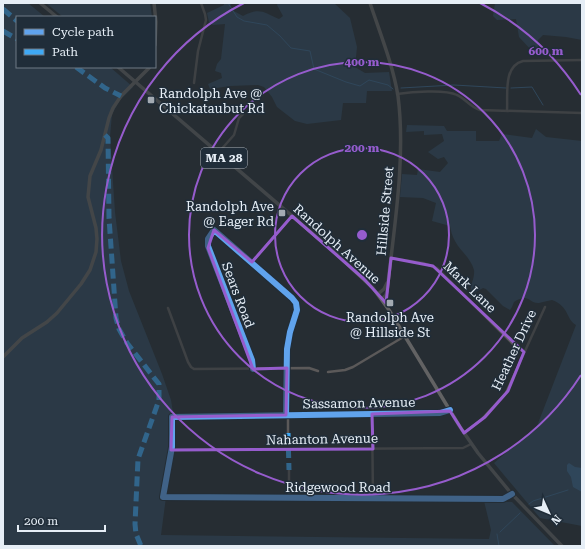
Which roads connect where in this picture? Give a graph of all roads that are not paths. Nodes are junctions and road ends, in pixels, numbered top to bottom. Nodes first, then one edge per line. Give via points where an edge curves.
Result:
1 (40, 3) edge
2 (154, 3) edge
3 (201, 3) edge
4 (370, 3) edge
5 (56, 16) edge
6 (155, 16) edge
7 (582, 60) edge
8 (119, 68) edge
9 (149, 68) edge
10 (136, 82) junction
11 (194, 82) dead end
12 (397, 94) junction
13 (508, 111) junction
14 (582, 113) edge
15 (243, 114) dead end
16 (218, 153) junction
17 (292, 216) junction
18 (391, 258) junction
19 (252, 262) junction
20 (388, 280) junction
21 (378, 294) junction
22 (382, 299) junction
23 (545, 307) dead end
24 (168, 308) dead end
25 (405, 336) junction
26 (524, 352) junction
27 (3, 358) edge
28 (287, 368) junction
29 (253, 369) junction
30 (318, 371) dead end
31 (328, 372) dead end
32 (450, 410) junction
33 (372, 414) junction
34 (287, 415) junction
35 (288, 433) dead end
36 (464, 433) junction
37 (472, 444) junction
38 (373, 448) junction
39 (171, 450) junction
40 (289, 470) dead end
41 (512, 494) junction
42 (289, 498) junction
43 (373, 498) junction
44 (562, 546) edge

1 - 5 main road
2 - 6 main road
3 - 11 street via 206,20
4 - 12 main road, Hillside Street
7 - 13 street via 523,60 516,63 508,75
8 - 10 main road, Randolph Avenue / MA 28
9 - 10 main road
10 - 16 main road, Randolph Avenue / MA 28
10 - 27 main road via 121,96 112,111 101,150 89,179 88,201 97,239 90,270 57,313 22,338
12 - 13 street via 449,92 478,109
12 - 18 main road, Hillside Street via 400,166
13 - 14 street
15 - 16 street via 239,118 234,135
16 - 17 main road, Randolph Avenue / MA 28
17 - 19 street
17 - 21 main road, Randolph Avenue / MA 28
18 - 20 main road, Hillside Street
18 - 26 street, Mark Lane via 437,268
19 - 28 street via 297,305 288,342
19 - 29 street, Sears Road via 214,230 208,239 208,246 252,360
20 - 21 main road, Hillside Street via 385,288
20 - 22 main road, Hillside Street via 387,292
21 - 22 main road, Randolph Avenue / MA 28
22 - 25 main road, Randolph Avenue / MA 28
23 - 26 street, Heather Drive
24 - 29 street via 188,362 193,368
25 - 31 street via 353,367
25 - 32 main road, Randolph Avenue / MA 28
26 - 36 street, Heather Drive via 506,393 481,420
28 - 29 street
28 - 30 street via 311,368
28 - 34 street
32 - 33 street, Sassamon Avenue via 442,413
32 - 36 main road, Randolph Avenue / MA 28
33 - 34 street, Sassamon Avenue
33 - 38 street
34 - 35 street
34 - 39 street, Sassamon Avenue via 172,417
36 - 37 main road, Randolph Avenue / MA 28
37 - 38 street, Nahanton Avenue via 463,448
37 - 41 main road, Randolph Avenue / MA 28
38 - 39 street, Nahanton Avenue
38 - 43 street
39 - 42 street, Ridgewood Road via 163,497
40 - 42 street
41 - 43 street, Ridgewood Road via 503,499
41 - 44 main road, Randolph Avenue / MA 28
42 - 43 street, Ridgewood Road

